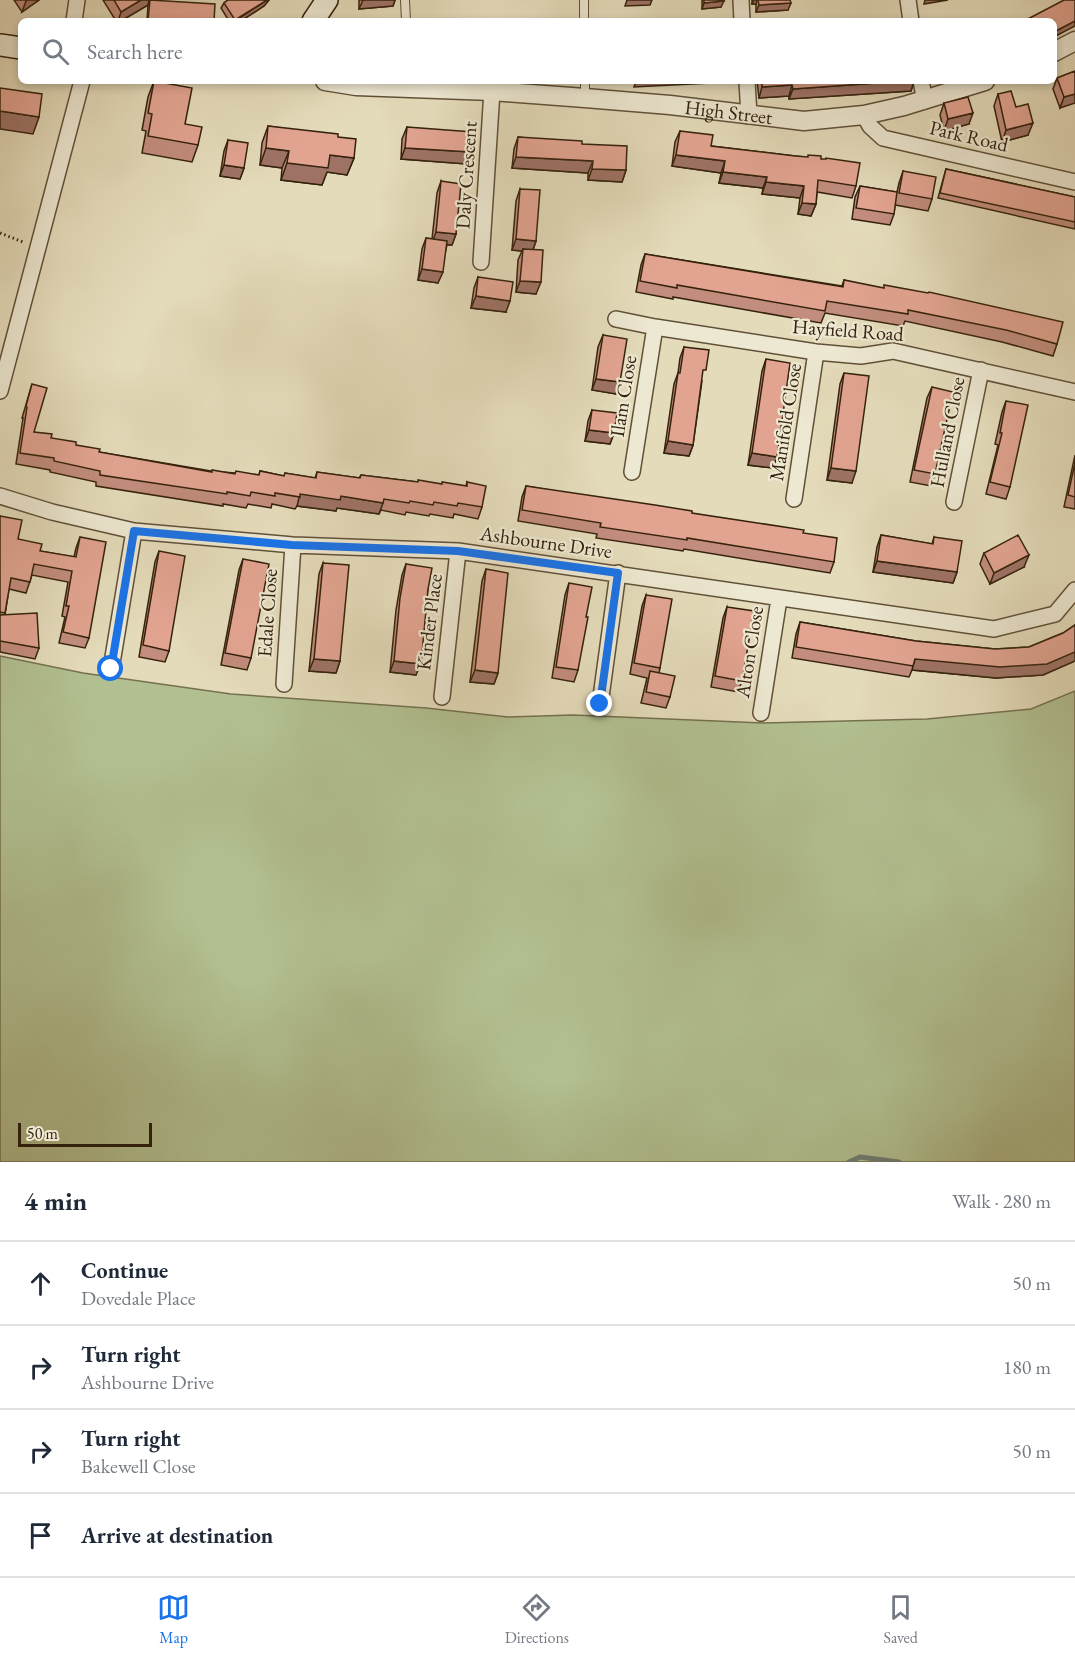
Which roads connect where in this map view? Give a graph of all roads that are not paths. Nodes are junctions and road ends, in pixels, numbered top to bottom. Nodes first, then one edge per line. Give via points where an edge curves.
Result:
1 (77, 0) edge
2 (327, 0) edge
3 (405, 0) edge
4 (584, 0) edge
5 (741, 0) edge
6 (908, 0) edge
7 (74, 18) edge
8 (315, 18) edge
9 (406, 18) edge
10 (584, 18) edge
11 (742, 18) edge
12 (911, 18) edge
13 (1075, 41) edge
14 (0, 45) edge
15 (18, 48) edge
16 (1057, 50) edge
17 (81, 84) edge
18 (344, 84) edge
19 (407, 84) edge
20 (747, 84) edge
21 (922, 84) edge
22 (976, 84) edge
23 (585, 89) edge
24 (492, 91) junction
25 (925, 101) junction
26 (864, 115) junction
27 (749, 116) junction
28 (1075, 182) edge
29 (481, 262) dead end
30 (616, 319) dead end
31 (655, 327) junction
32 (816, 352) junction
33 (4, 357) edge
34 (981, 370) junction
35 (0, 391) edge
36 (1075, 392) edge
37 (632, 472) dead end
38 (0, 496) edge
39 (794, 499) dead end
40 (954, 502) dead end
41 (134, 531) junction
42 (292, 545) junction
43 (458, 551) junction
44 (618, 573) junction
45 (1075, 590) edge
46 (779, 599) junction
47 (111, 669) dead end
48 (284, 684) dead end
49 (441, 697) dead end
50 (600, 704) dead end
51 (761, 713) dead end

1 - 7 street
2 - 8 main road
3 - 9 lane
4 - 10 lane
5 - 11 street
6 - 12 street
13 - 16 street
14 - 15 main road
17 - 33 street via 38,248
18 - 19 street, High Street
19 - 24 street, High Street
20 - 27 street
21 - 25 street
22 - 25 street, High Street
23 - 24 street, High Street
23 - 27 street, High Street
24 - 29 street, Daly Crescent
25 - 26 street, High Street
26 - 27 street, High Street via 804,121
26 - 28 street, Park Road via 883,138
30 - 31 street, Hayfield Road
31 - 32 street, Hayfield Road
31 - 37 street, Ilam Close
32 - 34 street, Hayfield Road via 861,356 893,351
32 - 39 street, Manifold Close
33 - 35 street
34 - 36 street, Hayfield Road
34 - 40 street, Hulland Close
38 - 41 street, Ashbourne Drive
41 - 42 street, Ashbourne Drive
41 - 47 street
42 - 43 street, Ashbourne Drive
42 - 48 street, Edale Close
43 - 44 street, Ashbourne Drive
43 - 49 street, Kinder Place
44 - 46 street, Ashbourne Drive
44 - 50 street
45 - 46 street, Ashbourne Drive via 1055,614 994,629
46 - 51 street, Alton Close

